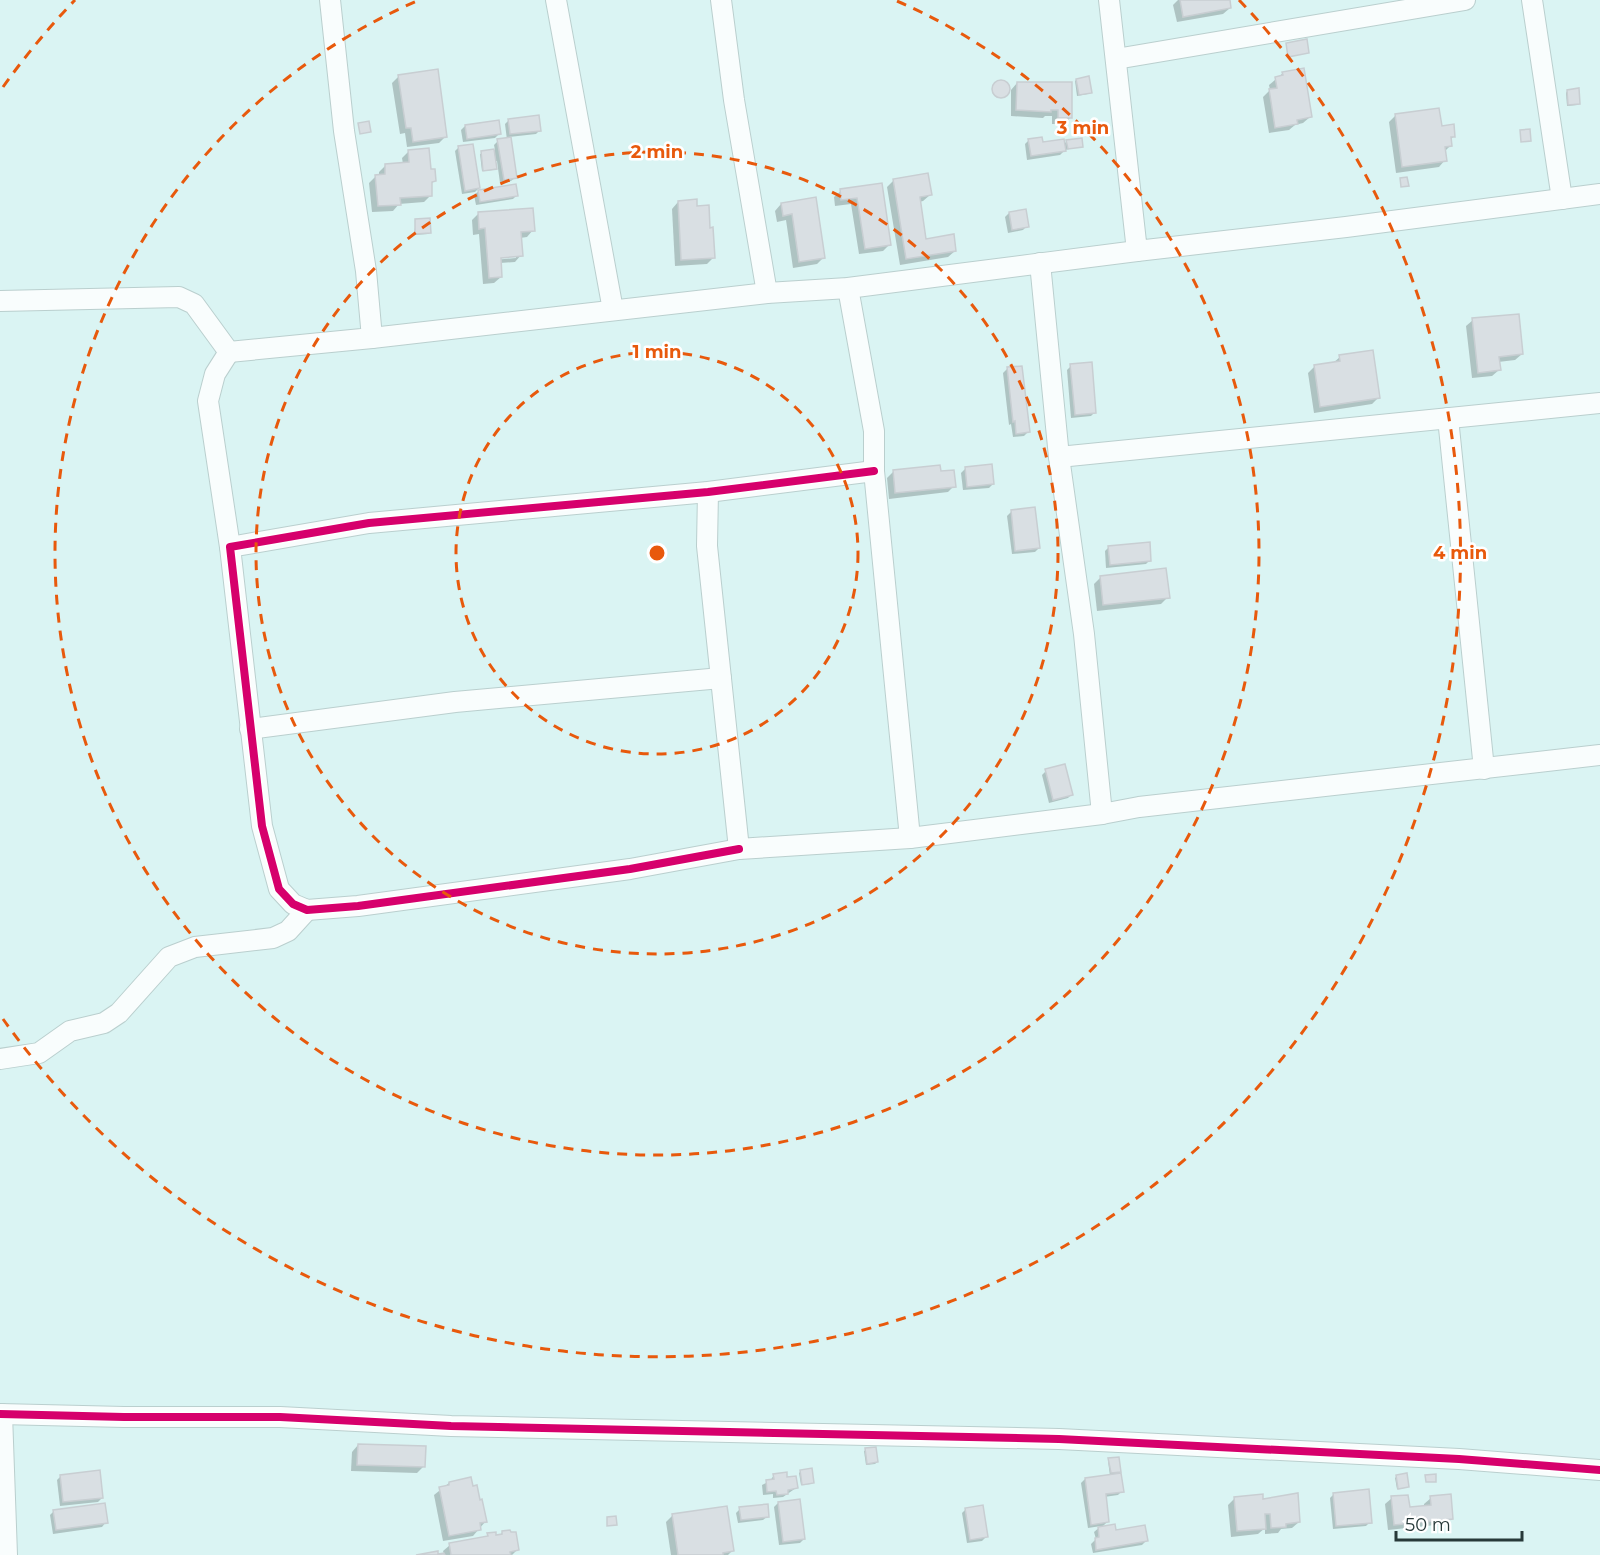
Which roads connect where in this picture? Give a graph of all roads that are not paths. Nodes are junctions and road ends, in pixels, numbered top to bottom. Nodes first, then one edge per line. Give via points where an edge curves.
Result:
1 (330, 0) edge
2 (556, 0) edge
3 (721, 0) edge
4 (1109, 0) edge
5 (1465, 0) edge
6 (1532, 0) edge
7 (1116, 59) junction
8 (1600, 194) edge
9 (1562, 199) junction
10 (1137, 251) junction
11 (1040, 263) junction
12 (848, 288) junction
13 (767, 293) junction
14 (0, 301) edge
15 (614, 310) junction
16 (372, 338) junction
17 (229, 352) junction
18 (1600, 403) edge
19 (1448, 418) junction
20 (1059, 457) junction
21 (874, 471) junction
22 (708, 492) junction
23 (230, 547) junction
24 (721, 678) junction
25 (249, 729) junction
26 (1600, 755) edge
27 (1484, 768) junction
28 (1102, 814) junction
29 (910, 838) junction
30 (739, 849) junction
31 (307, 910) junction
32 (0, 1059) edge
33 (1, 1414) edge
34 (1600, 1470) edge
35 (7, 1555) edge

1 - 16 street
2 - 15 street
3 - 13 street
4 - 7 street
5 - 7 street
6 - 9 street
7 - 10 street
8 - 9 street
9 - 10 street
10 - 11 street
11 - 12 street
11 - 20 street
12 - 13 street
12 - 21 street via 874,431
13 - 15 street
14 - 17 street via 179,297 194,304
15 - 16 street
16 - 17 street
17 - 23 street via 215,374 208,401
18 - 19 street
19 - 20 street
19 - 27 street
20 - 28 street via 1084,634
21 - 22 street
21 - 29 street
22 - 23 street via 369,523
22 - 24 street via 707,546
23 - 25 street
24 - 25 street via 455,702
24 - 30 street
25 - 31 street via 261,826 279,889 293,904
26 - 27 street
27 - 28 street
28 - 29 street
29 - 30 street
30 - 31 street via 630,869
31 - 32 street via 288,930 273,938 195,947 169,957 105,1023 70,1031 39,1053
33 - 34 street via 280,1417 452,1426 1059,1438
33 - 35 street

